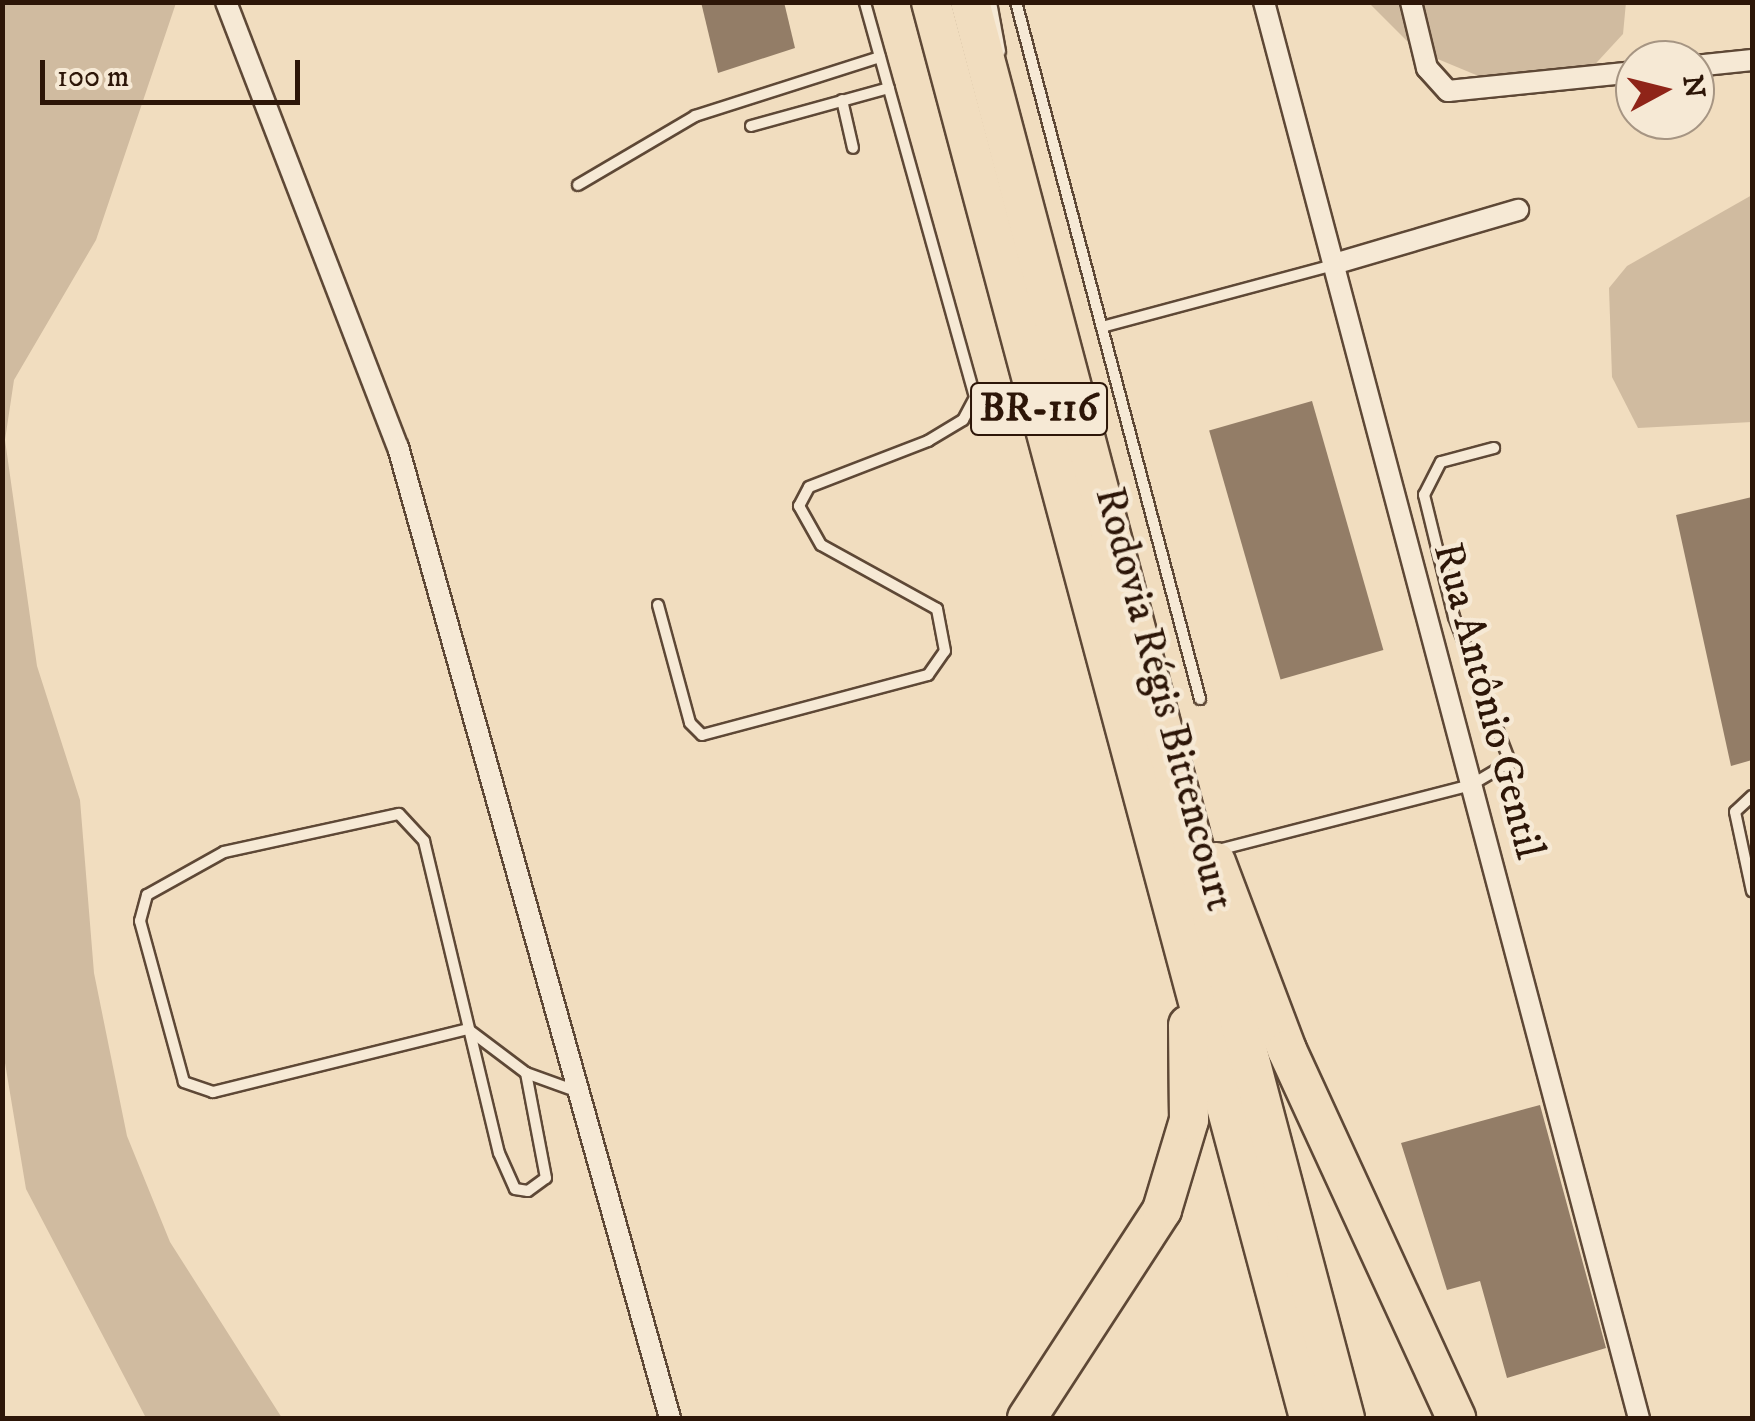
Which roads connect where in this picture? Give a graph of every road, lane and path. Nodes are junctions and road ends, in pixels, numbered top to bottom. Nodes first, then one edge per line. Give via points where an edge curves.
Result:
1 (226, 2) edge
2 (866, 2) edge
3 (931, 2) edge
4 (970, 2) edge
5 (991, 2) edge
6 (1016, 2) edge
7 (1264, 2) edge
8 (1410, 2) edge
9 (880, 57) junction
10 (1752, 60) edge
11 (1715, 64) edge
12 (1615, 74) edge
13 (889, 88) junction
14 (842, 100) junction
15 (751, 126) dead end
16 (1003, 127) junction
17 (853, 148) dead end
18 (578, 185) dead end
19 (1518, 210) dead end
20 (1334, 264) junction
21 (1102, 327) junction
22 (1494, 448) dead end
23 (658, 605) dead end
24 (1138, 656) junction
25 (1200, 699) dead end
26 (1471, 785) junction
27 (1752, 796) edge
28 (1149, 816) junction
29 (1212, 851) junction
30 (1749, 861) edge
31 (1752, 891) edge
32 (468, 1030) junction
33 (526, 1073) junction
34 (576, 1092) junction
35 (1449, 1414) edge
36 (670, 1418) edge
37 (1027, 1418) edge
38 (1308, 1418) edge
39 (1344, 1418) edge
40 (1639, 1418) edge

1 - 34 street via 398,447
2 - 9 lane
3 - 28 highway, Rodovia Régis Bittencourt / BR-116
4 - 16 highway, Rodovia Régis Bittencourt / BR-116
5 - 16 lane
6 - 21 lane
7 - 20 street, Rua Antônio Gentil
8 - 12 street via 1427,68 1448,91
9 - 13 lane
9 - 18 lane via 695,116
10 - 11 street
13 - 14 lane
13 - 23 lane via 975,397 963,420 928,441 809,487 799,506 821,546 937,609 945,651 928,675 702,736 690,723
14 - 15 lane
14 - 17 lane
16 - 24 highway, Rodovia Régis Bittencourt / BR-116
19 - 20 street
20 - 21 lane
20 - 26 street, Rua Antônio Gentil
21 - 25 lane
22 - 26 lane via 1441,462 1424,495 1454,617 1510,752 1510,762
24 - 29 highway
24 - 39 highway, Rodovia Régis Bittencourt / BR-116
26 - 29 lane
26 - 40 street, Rua Antônio Gentil
27 - 30 lane via 1735,812
28 - 37 highway via 1189,1026 1189,1120 1162,1210
28 - 38 highway, Rodovia Régis Bittencourt / BR-116
29 - 35 highway via 1287,1050
30 - 31 lane
32 - 32 lane via 213,1092 184,1082 140,920 147,895 224,852 400,814 424,841
32 - 33 lane
32 - 33 lane via 499,1153 515,1189 528,1192 546,1178
33 - 34 lane
34 - 36 street

